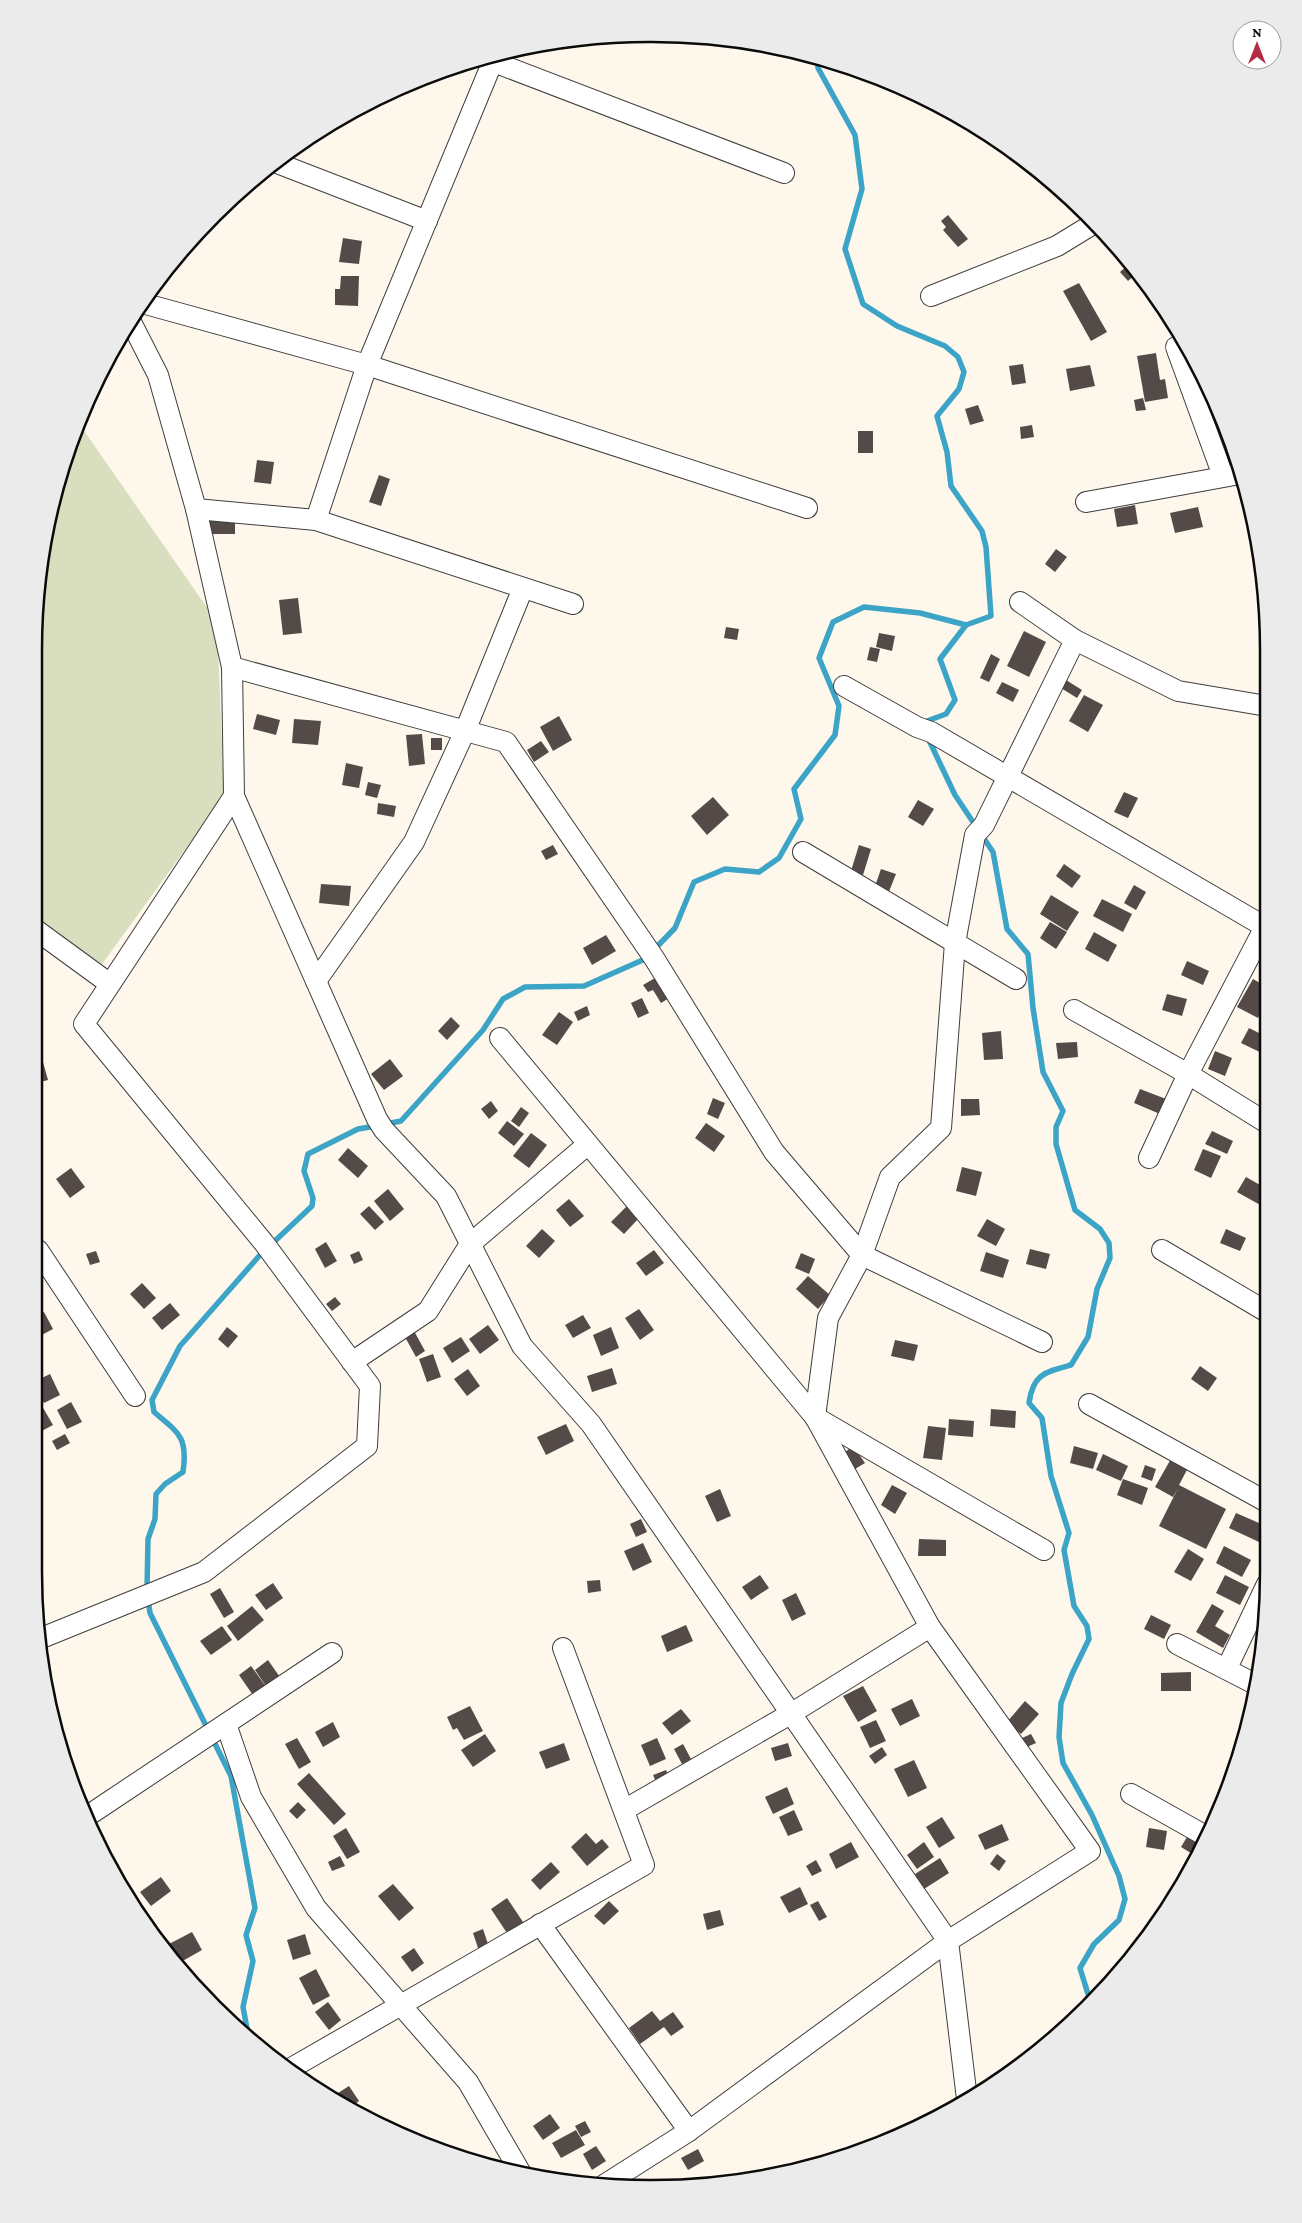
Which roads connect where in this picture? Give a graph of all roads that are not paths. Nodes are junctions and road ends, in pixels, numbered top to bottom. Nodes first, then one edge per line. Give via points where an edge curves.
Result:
1 (498, 62) edge
2 (489, 65) edge
3 (284, 166) edge
4 (784, 174) dead end
5 (427, 221) junction
6 (1087, 228) edge
7 (931, 296) dead end
8 (150, 305) edge
9 (135, 329) edge
10 (1176, 347) dead end
11 (366, 365) junction
12 (1231, 475) edge
13 (1086, 502) dead end
14 (807, 508) dead end
15 (196, 509) junction
16 (316, 520) junction
17 (523, 588) junction
18 (1020, 602) dead end
19 (572, 604) dead end
20 (1075, 640) junction
21 (232, 667) junction
22 (844, 686) dead end
23 (1260, 705) edge
24 (464, 731) junction
25 (1007, 777) junction
26 (234, 796) junction
27 (803, 852) dead end
28 (1260, 923) edge
29 (42, 934) edge
30 (1260, 937) edge
31 (955, 943) junction
32 (1016, 979) dead end
33 (316, 981) junction
34 (110, 984) junction
35 (1074, 1010) dead end
36 (500, 1038) dead end
37 (1188, 1074) junction
38 (1260, 1119) edge
39 (587, 1145) junction
40 (1149, 1158) dead end
41 (470, 1244) junction
42 (1162, 1250) dead end
43 (862, 1255) junction
44 (42, 1256) edge
45 (1260, 1308) edge
46 (1042, 1342) dead end
47 (352, 1362) junction
48 (135, 1396) dead end
49 (1089, 1404) dead end
50 (815, 1417) junction
51 (1260, 1498) edge
52 (1044, 1550) dead end
53 (1259, 1602) edge
54 (930, 1627) junction
55 (46, 1636) edge
56 (1177, 1644) dead end
57 (563, 1648) dead end
58 (332, 1653) dead end
59 (1227, 1668) junction
60 (1250, 1681) edge
61 (792, 1712) junction
62 (216, 1731) junction
63 (1131, 1794) dead end
64 (624, 1810) junction
65 (92, 1813) edge
66 (1201, 1833) edge
67 (540, 1924) junction
68 (948, 1941) junction
69 (400, 2003) junction
70 (296, 2065) edge
71 (965, 2093) edge
72 (689, 2131) junction
73 (516, 2165) edge
74 (613, 2179) edge

1 - 4 street
2 - 5 street
3 - 5 street
5 - 11 street
6 - 7 street via 1057,246
8 - 11 street
9 - 15 street via 158,375
10 - 12 street
11 - 14 street
11 - 16 street
12 - 13 street
15 - 16 street
15 - 21 street
16 - 17 street
17 - 19 street
17 - 24 street
18 - 20 street
20 - 23 street via 1178,691
20 - 25 street
21 - 24 street
21 - 26 street
22 - 25 street
24 - 33 street via 414,842
24 - 43 street via 506,742 651,954 774,1152
25 - 28 street
25 - 31 street via 980,830
26 - 33 street
26 - 34 street
27 - 31 street
29 - 34 street
30 - 37 street
31 - 32 street
31 - 43 street via 941,1128 890,1177
33 - 41 street via 381,1125 446,1196
34 - 47 street via 84,1024 266,1248
35 - 37 street
36 - 39 street
37 - 38 street
37 - 40 street
39 - 41 street
39 - 50 street
41 - 47 street via 428,1311
41 - 61 street via 522,1346 591,1424
42 - 45 street
43 - 46 street
43 - 50 street via 828,1318
44 - 48 street
47 - 55 street via 370,1386 366,1446 204,1572
49 - 51 street
50 - 52 street
50 - 54 street
53 - 59 street
54 - 61 street
54 - 68 street via 1090,1851
56 - 59 street
57 - 64 street
58 - 62 street
59 - 60 street
61 - 64 street
61 - 68 street
62 - 65 street
62 - 69 street via 250,1797 316,1908
63 - 66 street
64 - 67 street via 644,1865
67 - 69 street
67 - 72 street
68 - 71 street
68 - 72 street
69 - 70 street
69 - 73 street via 468,2082
72 - 74 street

